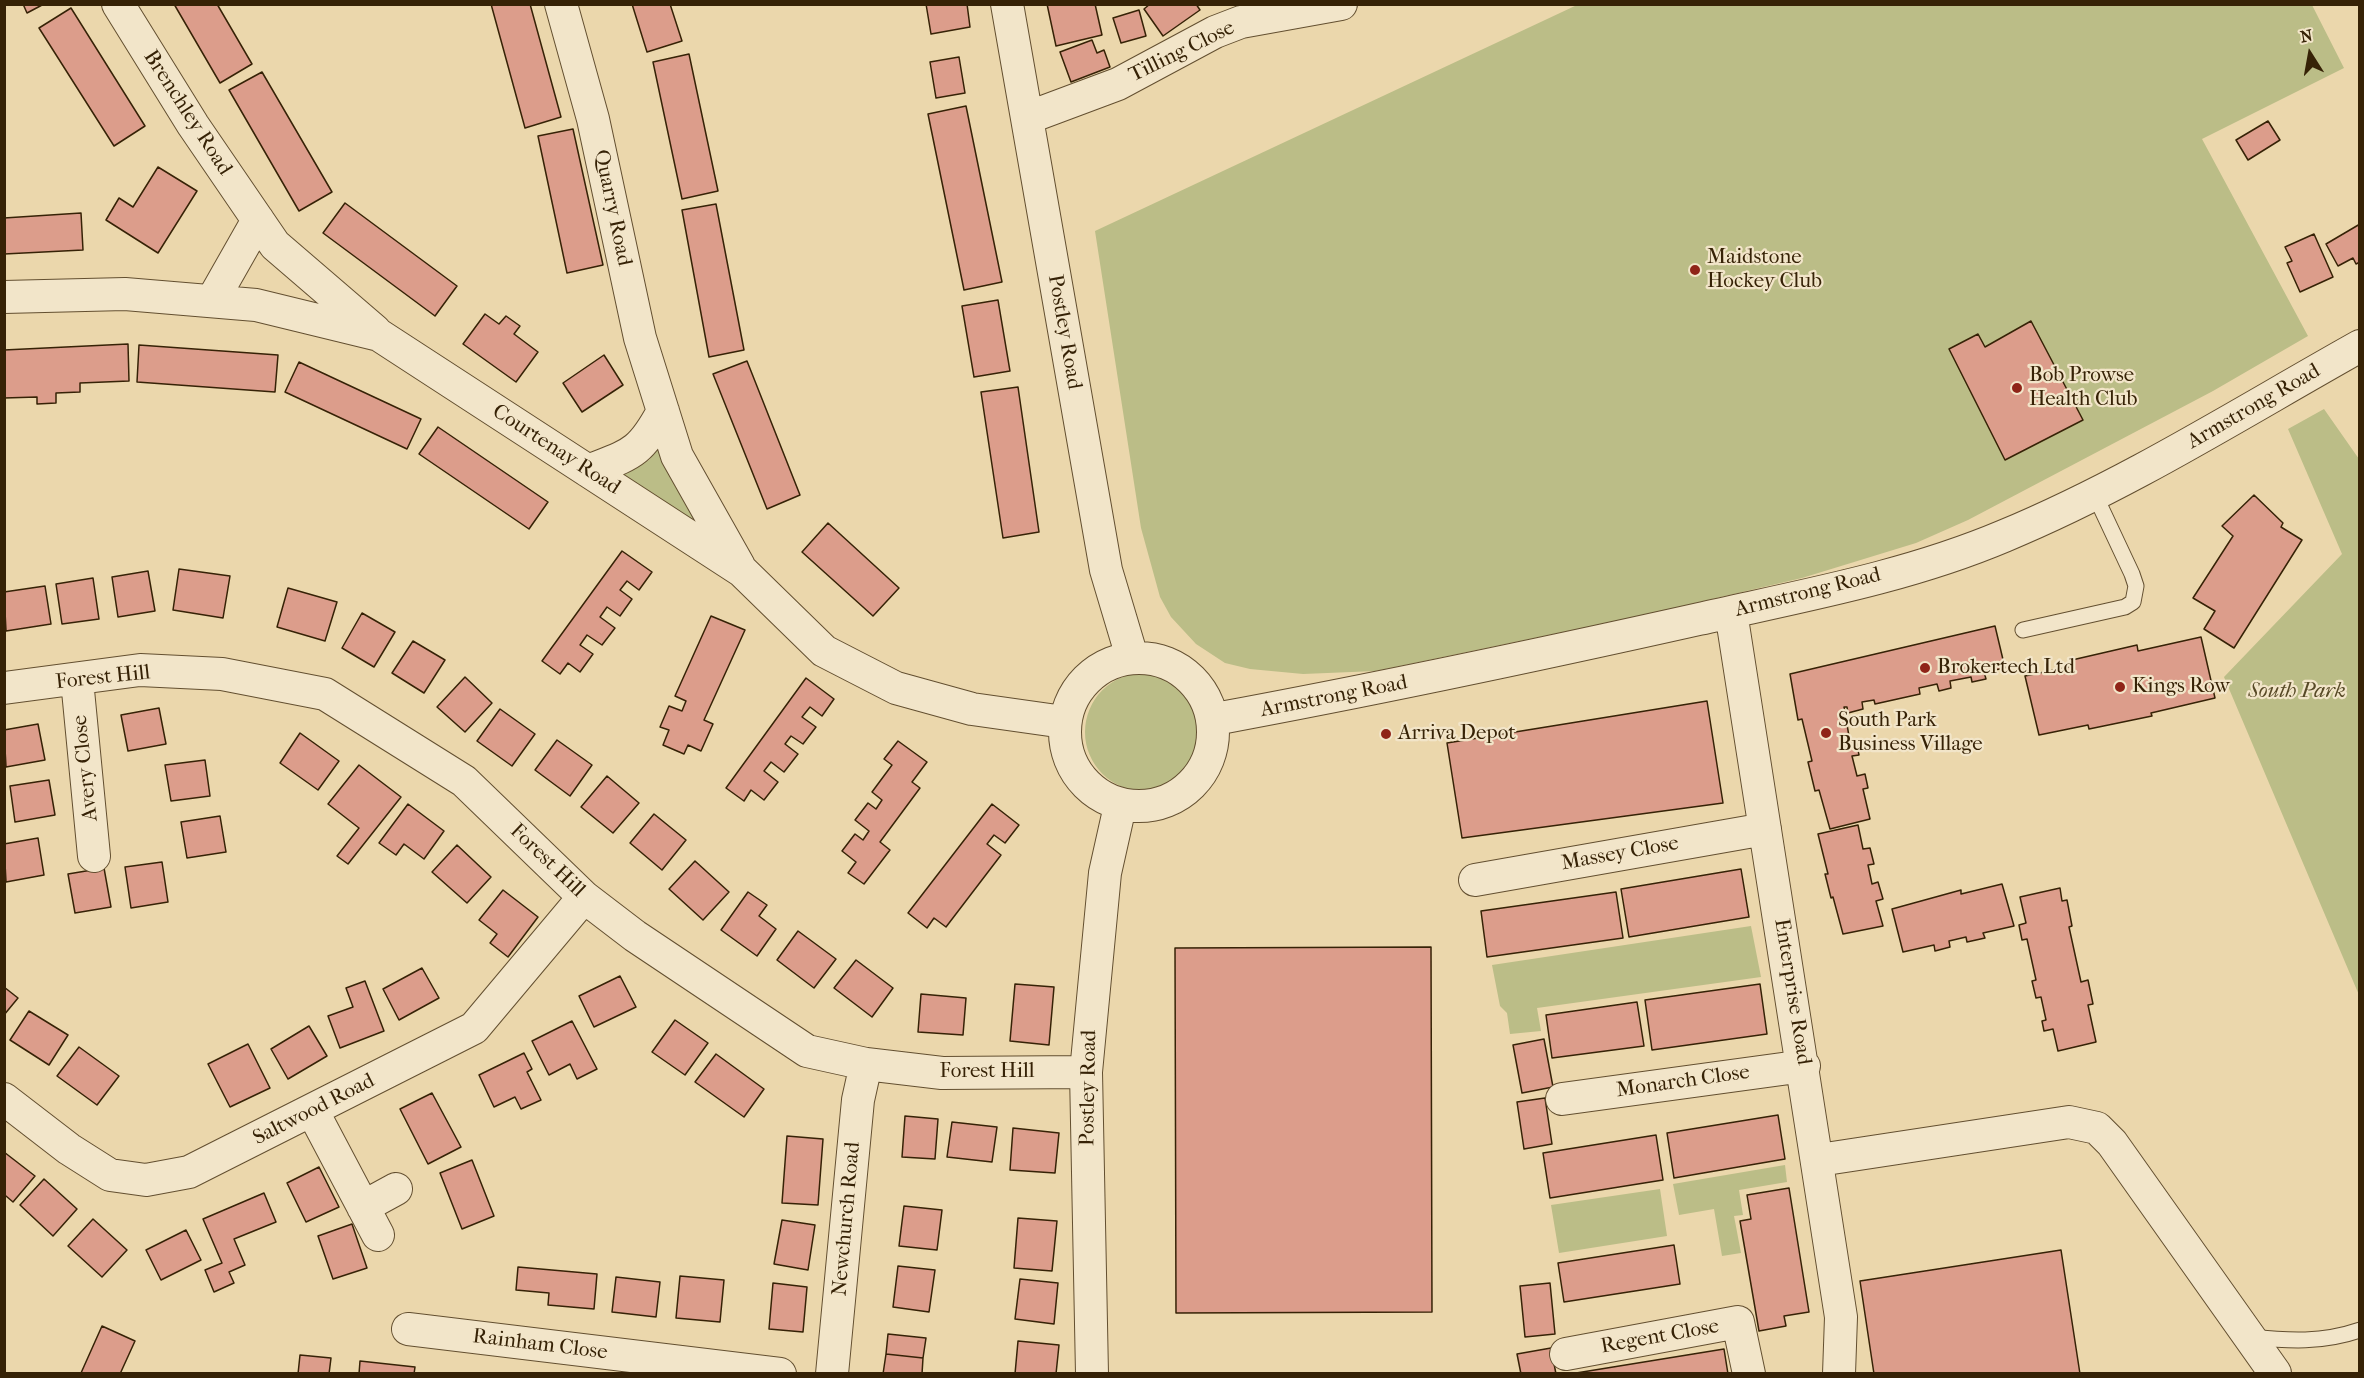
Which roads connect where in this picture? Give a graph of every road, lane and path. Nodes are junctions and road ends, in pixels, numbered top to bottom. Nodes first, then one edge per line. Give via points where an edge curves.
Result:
1 (118, 4) edge
2 (561, 4) edge
3 (1007, 4) edge
4 (1341, 4) edge
5 (1027, 118) junction
6 (258, 220) junction
7 (4, 297) edge
8 (212, 301) junction
9 (379, 335) junction
10 (2360, 346) edge
11 (663, 411) junction
12 (588, 471) junction
13 (2094, 493) junction
14 (742, 571) junction
15 (1731, 612) junction
16 (2024, 630) dead end
17 (1132, 657) junction
18 (77, 680) junction
19 (4, 688) edge
20 (1215, 719) junction
21 (1064, 722) junction
22 (1120, 806) junction
23 (1765, 829) junction
24 (94, 856) dead end
25 (1475, 880) dead end
26 (584, 897) junction
27 (866, 1064) junction
28 (1804, 1066) junction
29 (1086, 1072) junction
30 (4, 1099) edge
31 (1562, 1099) dead end
32 (313, 1112) junction
33 (1819, 1160) junction
34 (396, 1189) dead end
35 (363, 1206) junction
36 (378, 1235) dead end
37 (408, 1329) dead end
38 (2360, 1330) edge
39 (2250, 1337) junction
40 (1563, 1359) dead end
41 (2275, 1373) edge
42 (780, 1374) edge
43 (832, 1374) edge
44 (1092, 1374) edge
45 (1749, 1374) edge
46 (1839, 1374) edge

1 - 6 street, Brenchley Road
2 - 11 street, Quarry Road via 593,119 640,338
3 - 5 street, Postley Road
4 - 5 street, Tilling Close via 1241,22 1118,84
5 - 17 street, Postley Road via 1106,570
6 - 8 street
6 - 9 street, Brenchley Road via 275,245
7 - 8 street, Courtenay Road via 125,294
8 - 9 street, Courtenay Road via 256,305
9 - 12 street, Courtenay Road
10 - 13 street, Armstrong Road via 2246,413
11 - 12 street via 647,440 627,456
11 - 14 street, Quarry Road via 677,456
12 - 14 street, Courtenay Road
13 - 15 street, Armstrong Road via 1973,548 1798,598
13 - 16 lane via 2132,574 2136,595 2133,602
14 - 21 street, Courtenay Road via 824,651 896,688 972,709
15 - 20 street, Armstrong Road via 1460,673
15 - 23 street, Enterprise Road
17 - 20 street via 1163,660 1193,678
17 - 21 street via 1101,667 1079,687
18 - 19 street, Forest Hill
18 - 24 street, Avery Close
18 - 26 street, Forest Hill via 140,670 222,674 325,694 464,781
20 - 22 street via 1209,763 1189,790 1160,805
21 - 22 street via 1067,752 1087,786
22 - 29 street, Postley Road via 1105,873
23 - 25 street, Massey Close
23 - 28 street, Enterprise Road
26 - 27 street, Forest Hill via 635,936 807,1051
26 - 32 street, Saltwood Road via 474,1028
27 - 29 street, Forest Hill via 942,1073
27 - 43 street, Newchurch Road via 858,1100
28 - 31 street, Monarch Close
28 - 33 street, Enterprise Road
29 - 44 street, Postley Road
30 - 32 street, Saltwood Road via 110,1175 146,1180 189,1172
32 - 35 street
33 - 39 street via 2031,1126 2069,1122 2097,1128 2112,1143
33 - 46 street, Enterprise Road via 1841,1317
34 - 35 street
35 - 36 street
37 - 42 street, Rainham Close
38 - 39 lane via 2318,1340
39 - 41 street
40 - 45 street, Regent Close via 1738,1322

